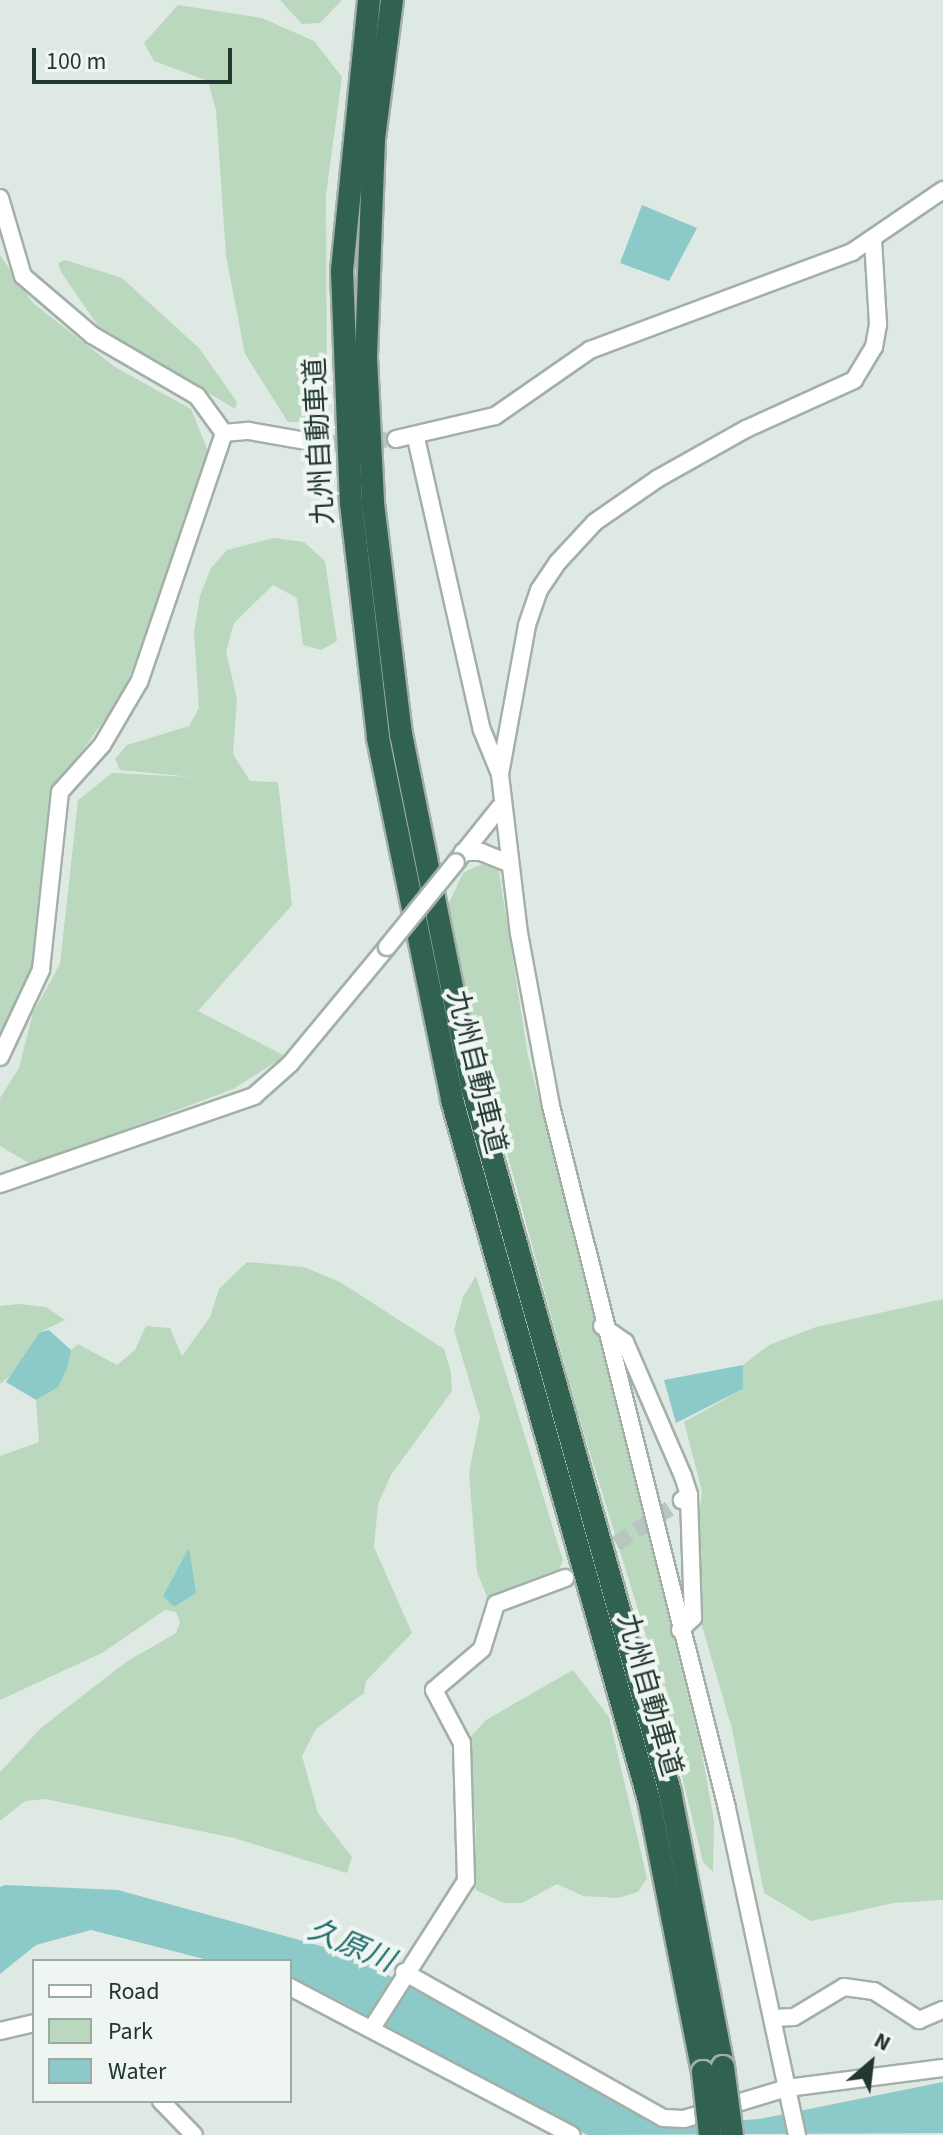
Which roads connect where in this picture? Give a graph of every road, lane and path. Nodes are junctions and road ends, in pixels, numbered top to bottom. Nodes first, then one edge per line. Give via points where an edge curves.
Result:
1 (369, 0) edge
2 (392, 0) edge
3 (943, 190) edge
4 (0, 198) edge
5 (873, 241) junction
6 (224, 433) junction
7 (416, 438) junction
8 (396, 439) tunnel mouth
9 (323, 444) tunnel mouth
10 (500, 774) junction
11 (500, 807) junction
12 (460, 857) junction
13 (510, 864) junction
14 (0, 1057) edge
15 (0, 1184) edge
16 (602, 1326) junction
17 (565, 1578) dead end
18 (680, 1630) junction
19 (404, 1972) junction
20 (292, 1988) edge
21 (943, 2010) edge
22 (773, 2018) junction
23 (32, 2023) edge
24 (375, 2024) junction
25 (0, 2031) edge
26 (943, 2068) edge
27 (713, 2070) junction
28 (787, 2088) junction
29 (163, 2103) edge
30 (194, 2135) edge
31 (572, 2135) edge
32 (710, 2135) edge
33 (732, 2135) edge
34 (797, 2135) edge

1 - 27 highway, 九州自動車道 via 349,161 343,327 351,503 378,738 452,1100 649,1800
2 - 27 highway, 九州自動車道 via 374,138 366,343 373,503 401,734 473,1090 674,1806
3 - 5 street
4 - 6 street via 23,276 92,335 197,396
5 - 7 street via 590,350 495,416
5 - 10 street via 874,347 841,390 733,436 657,479 579,537 539,590 527,625
6 - 9 street via 249,431
6 - 14 street via 139,682 102,745 60,792 41,970
7 - 8 street
7 - 10 street via 482,730
10 - 11 street
11 - 12 street
11 - 13 street
12 - 13 street via 481,852
12 - 15 street, bridge via 290,1064 254,1096
13 - 16 street via 551,1106
16 - 18 street
16 - 18 street via 625,1342 686,1498 693,1618
17 - 19 street via 496,1604 482,1649 434,1690 462,1743 469,1863 452,1904
18 - 22 street
19 - 24 street
19 - 28 street via 663,2118 684,2119
20 - 24 street
21 - 22 street via 919,2020 874,1991 844,1987 794,2017
22 - 28 street
23 - 25 street
24 - 31 street
26 - 28 street
27 - 32 highway, 九州自動車道, bridge
27 - 33 highway, 九州自動車道, bridge
28 - 34 street
29 - 30 street

